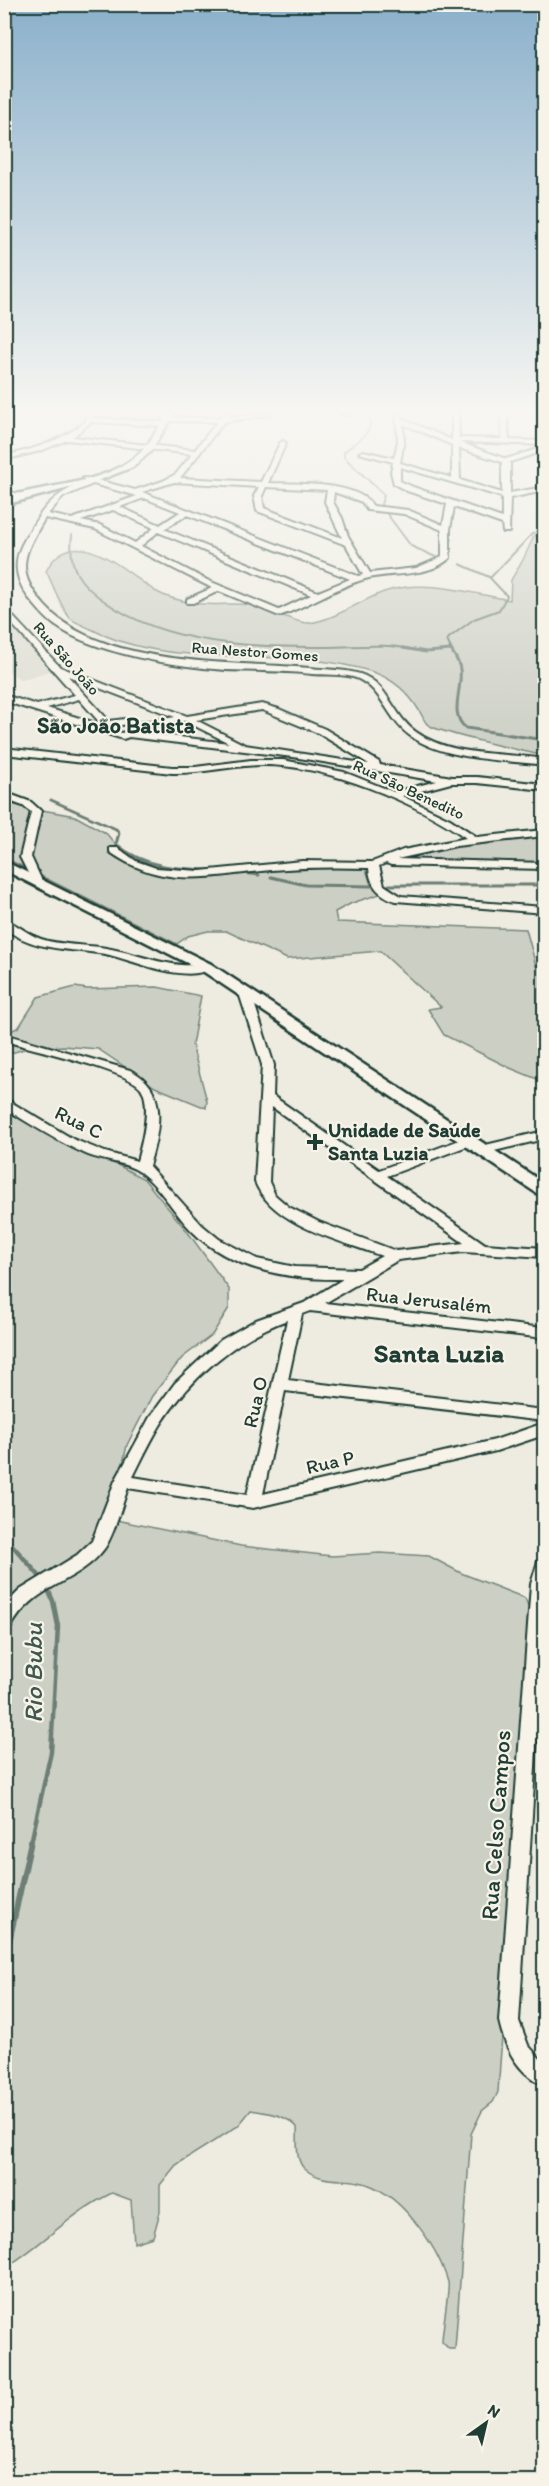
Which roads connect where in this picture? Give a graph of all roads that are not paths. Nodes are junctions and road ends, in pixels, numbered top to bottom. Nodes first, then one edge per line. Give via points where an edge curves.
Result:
1 (34, 529) edge
2 (103, 529) edge
3 (158, 529) edge
4 (161, 529) edge
5 (230, 529) edge
6 (309, 529) edge
7 (342, 529) edge
8 (446, 529) edge
9 (349, 544) junction
10 (136, 548) junction
11 (368, 576) junction
12 (358, 579) junction
13 (219, 588) junction
14 (320, 596) junction
15 (190, 601) dead end
16 (4, 609) edge
17 (58, 669) junction
18 (80, 696) junction
19 (4, 698) edge
20 (37, 708) junction
21 (185, 718) junction
22 (106, 727) junction
23 (133, 730) junction
24 (245, 749) junction
25 (4, 751) edge
26 (257, 762) junction
27 (544, 762) edge
28 (379, 766) junction
29 (452, 780) junction
30 (544, 787) edge
31 (4, 795) edge
32 (394, 795) junction
33 (544, 833) edge
34 (476, 841) junction
35 (114, 850) dead end
36 (378, 863) junction
37 (4, 865) edge
38 (544, 866) edge
39 (37, 880) junction
40 (544, 910) edge
41 (4, 922) edge
42 (206, 967) junction
43 (244, 990) junction
44 (4, 1037) edge
45 (268, 1098) junction
46 (4, 1102) edge
47 (544, 1135) edge
48 (475, 1146) junction
49 (142, 1167) junction
50 (379, 1174) junction
51 (544, 1190) edge
52 (480, 1247) junction
53 (544, 1251) edge
54 (395, 1256) junction
55 (363, 1274) junction
56 (302, 1308) junction
57 (544, 1333) edge
58 (281, 1385) junction
59 (544, 1416) edge
60 (544, 1429) edge
61 (123, 1481) junction
62 (253, 1502) junction
63 (544, 1566) edge
64 (4, 1624) edge
65 (544, 2075) edge

1 - 27 street, Rua Nestor Gomes via 21,550 19,572 30,594 70,632 118,649 206,665 283,667 358,676 380,688 405,727 430,743 453,750
2 - 10 street
3 - 10 street
4 - 14 street
5 - 12 street
6 - 9 street
7 - 9 street
8 - 11 street via 446,558 429,566
9 - 11 street
10 - 13 street
11 - 12 street
12 - 14 street
13 - 14 street via 279,613
13 - 15 street
16 - 17 street, Rua São João
17 - 18 street, Rua São João
17 - 21 street
18 - 20 street
18 - 22 street, Rua São João
19 - 20 street
20 - 22 street
21 - 23 street
21 - 24 street
21 - 28 street via 267,708 349,746
22 - 23 street via 111,734
22 - 23 street via 122,721
23 - 24 street
24 - 26 street
24 - 28 street
25 - 26 street, Rua São Benedito via 180,771
26 - 32 street, Rua São Benedito via 322,768
28 - 29 street
29 - 30 street
29 - 32 street
31 - 39 street via 36,810 25,856
32 - 34 street, Rua São Benedito via 456,825
33 - 34 street
34 - 36 street via 391,856
35 - 36 street via 144,867 194,875 292,865
36 - 38 street
36 - 40 street via 374,876 378,887 400,899
37 - 39 main road
39 - 42 main road
41 - 42 street via 40,943 107,951 159,968
42 - 43 main road
43 - 45 street via 268,1065
43 - 48 main road
44 - 49 street via 126,1073 144,1084 151,1098 151,1110
45 - 50 street
45 - 54 street via 262,1182 271,1200 303,1220
46 - 49 street, Rua C via 69,1142
47 - 48 street
48 - 50 street
48 - 51 main road
49 - 55 street via 200,1230 238,1257 296,1274
50 - 52 street
52 - 53 street
52 - 54 street
54 - 55 street
55 - 56 street
56 - 57 street, Rua Jerusalém
56 - 58 street, Rua O
56 - 61 street via 236,1337 197,1369 166,1404
58 - 59 street
58 - 62 street, Rua O
60 - 62 street, Rua P via 496,1445
61 - 62 street, Rua P
61 - 64 street via 99,1544 83,1560 27,1595 12,1609
63 - 65 street, Rua Celso Campos via 538,1584 508,2021 526,2061

